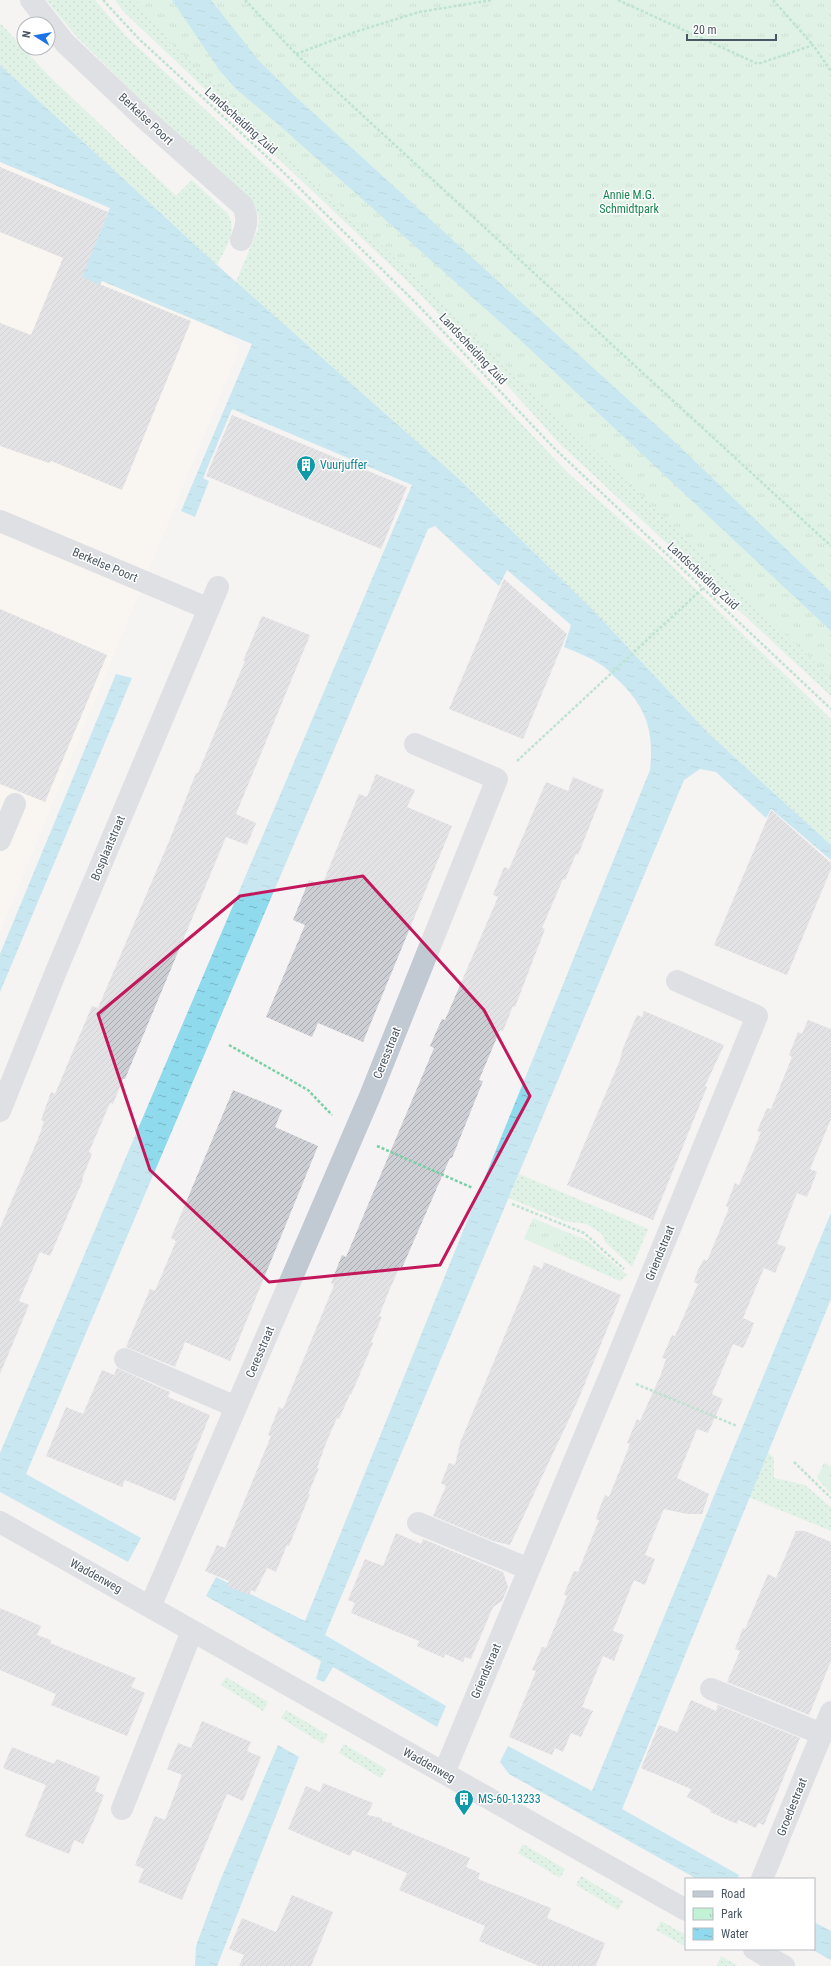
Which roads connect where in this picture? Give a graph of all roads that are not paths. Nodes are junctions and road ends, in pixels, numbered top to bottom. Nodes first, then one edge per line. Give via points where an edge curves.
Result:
1 (31, 0) edge
2 (241, 240) dead end
3 (0, 521) edge
4 (218, 587) dead end
5 (209, 609) junction
6 (415, 744) dead end
7 (15, 804) dead end
8 (0, 840) edge
9 (677, 981) dead end
10 (0, 1111) edge
11 (125, 1359) dead end
12 (236, 1408) junction
13 (0, 1522) edge
14 (418, 1523) dead end
15 (529, 1569) junction
16 (150, 1607) junction
17 (192, 1631) junction
18 (711, 1688) dead end
19 (831, 1712) edge
20 (822, 1734) junction
21 (444, 1773) junction
22 (122, 1809) dead end
23 (762, 1878) edge
24 (685, 1909) edge
25 (756, 1950) edge
26 (784, 1966) edge

1 - 2 street, Berkelse Poort via 65,43 243,206 247,223
3 - 5 street, Berkelse Poort
4 - 5 street, Bosplaatstraat
5 - 10 street, Bosplaatstraat
6 - 12 street, Ceresstraat via 497,779 370,1096
7 - 8 street
9 - 15 street, Griendstraat via 757,1016
11 - 12 street
12 - 16 street, Ceresstraat
13 - 16 street, Waddenweg
14 - 15 street
15 - 21 street, Griendstraat
16 - 17 street, Waddenweg
17 - 21 street, Waddenweg
17 - 22 street
18 - 20 street
19 - 20 street, Groedestraat
20 - 23 street, Groedestraat
21 - 24 street, Waddenweg
25 - 26 street

